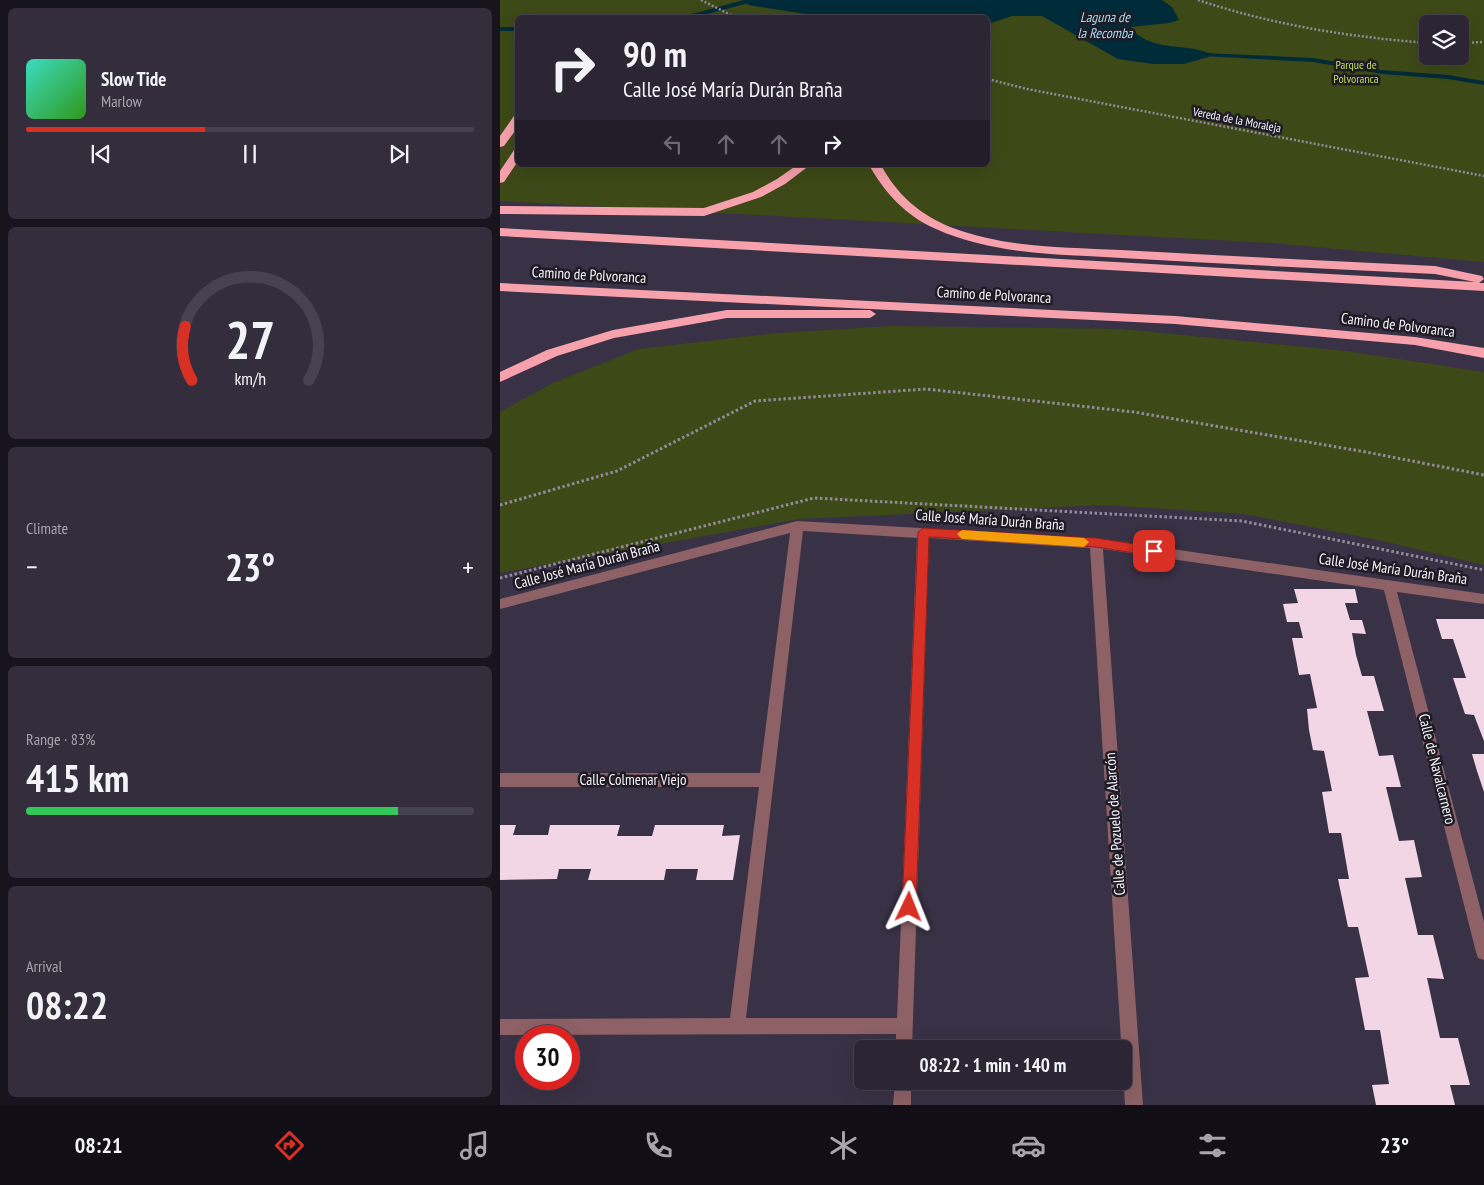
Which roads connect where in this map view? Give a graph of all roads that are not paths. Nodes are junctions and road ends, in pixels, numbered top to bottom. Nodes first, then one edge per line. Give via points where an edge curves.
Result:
1 (515, 122) edge
2 (500, 144) edge
3 (515, 157) edge
4 (802, 167) edge
5 (876, 167) edge
6 (500, 180) edge
7 (505, 210) edge
8 (500, 232) edge
9 (1484, 281) edge
10 (500, 287) edge
11 (1484, 287) edge
12 (926, 308) junction
13 (1484, 353) edge
14 (500, 378) edge
15 (797, 526) junction
16 (923, 532) junction
17 (1096, 543) junction
18 (1389, 585) junction
19 (1484, 598) edge
20 (500, 604) edge
21 (500, 780) edge
22 (766, 780) junction
23 (1484, 952) edge
24 (737, 1026) junction
25 (905, 1026) junction
26 (500, 1027) edge
27 (904, 1040) edge
28 (903, 1090) edge
29 (902, 1105) edge
30 (1134, 1105) edge

1 - 2 highway
3 - 6 highway
4 - 7 highway via 766,191 704,212
5 - 9 highway via 883,181 908,209 950,231 978,238 1055,250 1435,270
8 - 11 highway
10 - 12 highway, Camino de Polvoranca
12 - 13 highway, Camino de Polvoranca via 1175,320 1415,341
12 - 14 highway via 868,314 727,314 613,334 552,353
15 - 16 street, Calle José María Durán Braña
15 - 20 street, Calle José María Durán Braña
15 - 22 street
16 - 17 street, Calle José María Durán Braña
16 - 25 street
17 - 18 street, Calle José María Durán Braña
17 - 30 street, Calle de Pozuelo de Alarcón
18 - 19 street, Calle José María Durán Braña
18 - 23 street, Calle de Navalcarnero
21 - 22 street, Calle Colmenar Viejo
22 - 24 street
24 - 25 street
24 - 26 street
25 - 27 street
28 - 29 street

